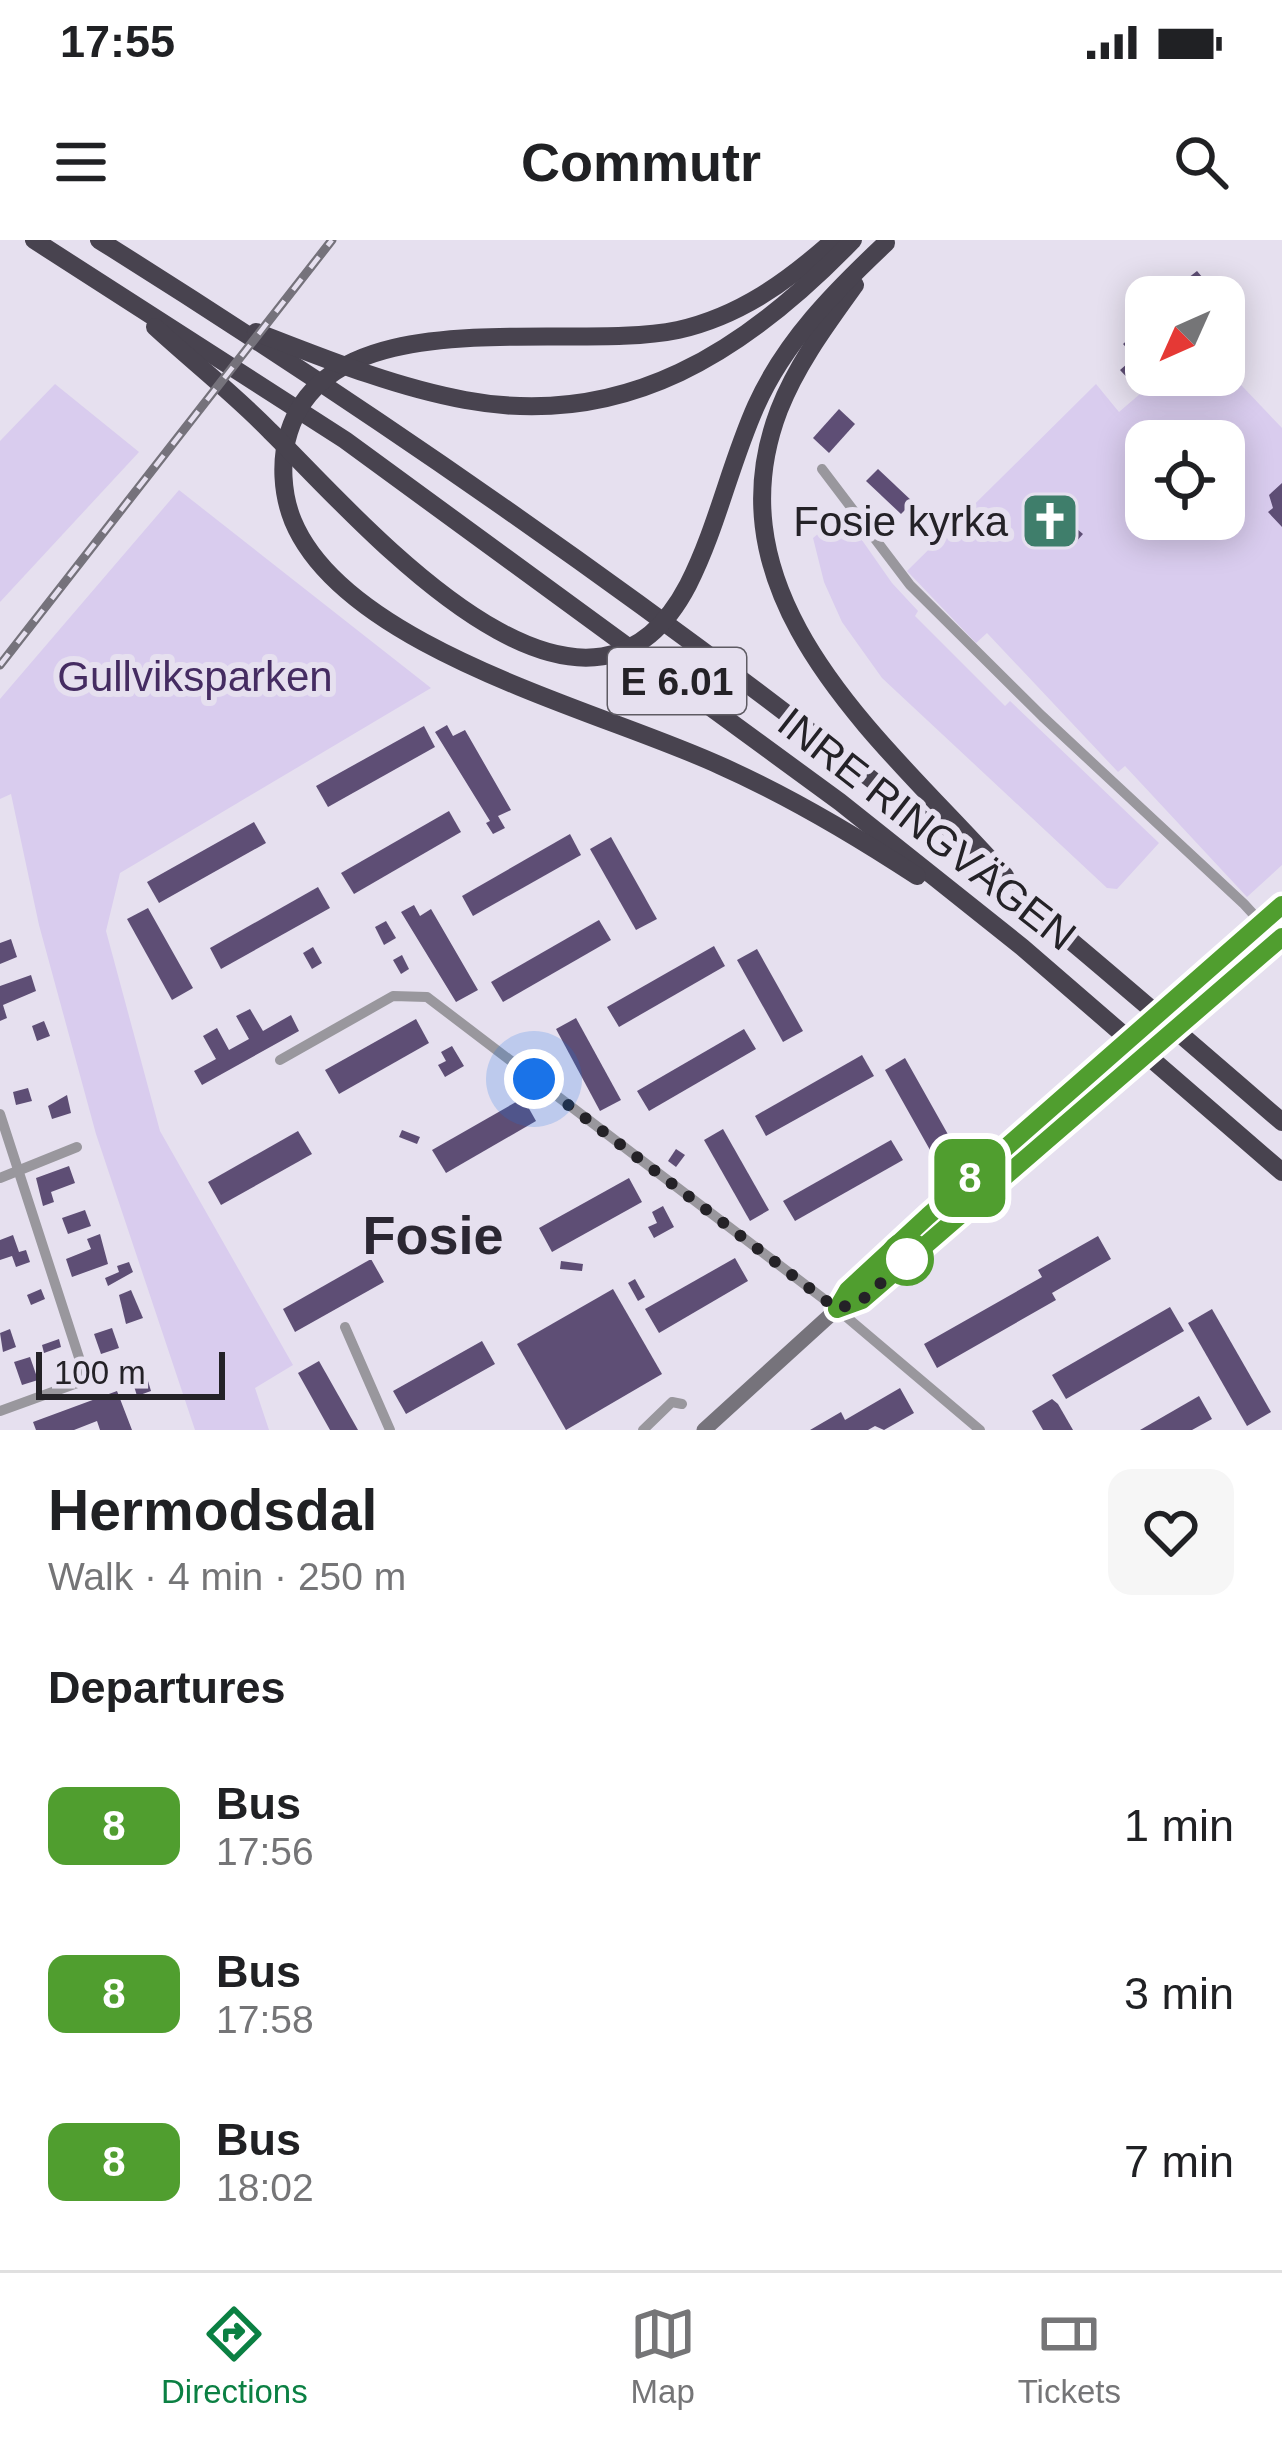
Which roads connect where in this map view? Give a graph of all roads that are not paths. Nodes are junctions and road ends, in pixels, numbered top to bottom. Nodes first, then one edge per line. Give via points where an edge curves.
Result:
1 (34, 240) edge
2 (99, 240) edge
3 (834, 240) edge
4 (853, 240) edge
5 (887, 241) edge
6 (86, 272) junction
7 (217, 316) junction
8 (823, 469) dead end
9 (1282, 905) edge
10 (1040, 915) junction
11 (1263, 924) junction
12 (1280, 939) edge
13 (1022, 946) junction
14 (280, 1060) dead end
15 (0, 1114) edge
16 (1282, 1122) edge
17 (76, 1147) dead end
18 (17, 1172) junction
19 (1282, 1172) edge
20 (0, 1178) edge
21 (837, 1309) junction
22 (345, 1327) dead end
23 (682, 1403) dead end
24 (0, 1411) edge
25 (390, 1430) edge
26 (643, 1430) edge
27 (704, 1430) edge
28 (980, 1430) edge

1 - 6 highway, INRE RINGVÄGEN / E 6.01
2 - 7 highway, INRE RINGVÄGEN / E 6.01
3 - 13 highway via 752,302 679,330 427,340 353,361 309,395 287,437 284,480 294,523 347,589 400,627 478,670 716,763 823,816
4 - 7 highway via 806,290 717,356 647,389 572,403 464,400
5 - 6 highway via 816,313 775,370 674,607 621,651 586,658 519,642 443,594 245,406
5 - 10 highway via 806,356 780,408 765,463 765,542 776,585 816,660
6 - 13 highway, INRE RINGVÄGEN / E 6.01 via 469,528
7 - 10 highway, INRE RINGVÄGEN / E 6.01 via 368,413 689,642
8 - 11 street via 926,601
9 - 11 street
10 - 16 highway, INRE RINGVÄGEN / E 6.01
11 - 12 street
11 - 21 street via 1041,1114 848,1290
12 - 21 street via 862,1300
13 - 19 highway, INRE RINGVÄGEN / E 6.01
14 - 21 street via 383,1000 427,997
15 - 18 street
17 - 18 street
18 - 20 street
18 - 24 street via 85,1376
21 - 27 street
21 - 28 street
22 - 25 street
23 - 26 street via 672,1402

